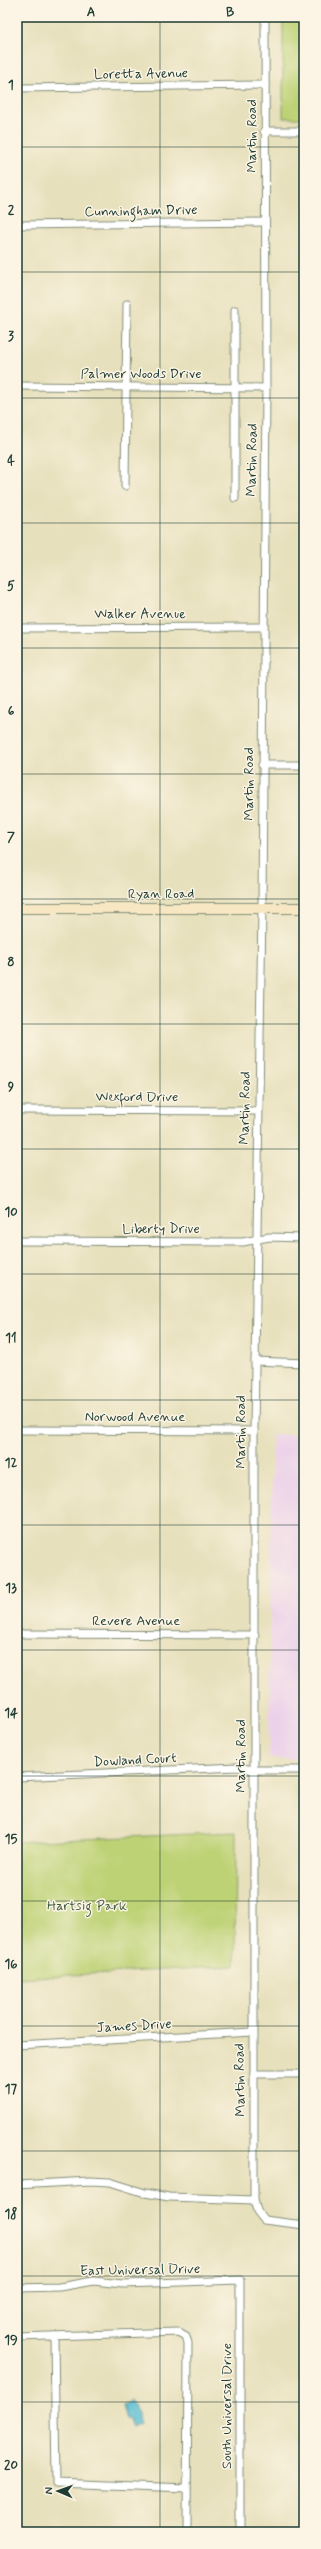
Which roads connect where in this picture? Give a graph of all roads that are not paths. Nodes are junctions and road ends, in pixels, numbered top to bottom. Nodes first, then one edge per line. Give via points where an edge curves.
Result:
1 (265, 17) edge
2 (265, 86) junction
3 (17, 88) edge
4 (264, 131) junction
5 (304, 131) edge
6 (265, 222) junction
7 (17, 225) edge
8 (127, 304) dead end
9 (235, 310) dead end
10 (17, 386) edge
11 (126, 387) junction
12 (236, 387) junction
13 (266, 388) junction
14 (125, 486) dead end
15 (235, 498) dead end
16 (263, 626) junction
17 (17, 628) edge
18 (262, 765) junction
19 (304, 765) edge
20 (17, 908) edge
21 (262, 908) junction
22 (304, 908) edge
23 (17, 1110) edge
24 (257, 1111) junction
25 (304, 1238) edge
26 (256, 1239) junction
27 (17, 1241) edge
28 (255, 1361) junction
29 (304, 1363) edge
30 (17, 1430) edge
31 (254, 1431) junction
32 (17, 1634) edge
33 (255, 1635) junction
34 (254, 1770) junction
35 (304, 1770) edge
36 (17, 1777) edge
37 (252, 2032) junction
38 (17, 2045) edge
39 (254, 2074) junction
40 (304, 2074) edge
41 (17, 2185) edge
42 (254, 2200) junction
43 (304, 2224) edge
44 (240, 2280) joint
45 (17, 2288) edge
46 (54, 2336) junction
47 (17, 2337) edge
48 (187, 2488) junction
49 (187, 2532) edge
50 (240, 2532) edge

1 - 2 street, Martin Road
2 - 3 street, Loretta Avenue
2 - 4 street, Martin Road
4 - 5 street
4 - 6 street, Martin Road
6 - 7 street, Cunningham Drive
6 - 13 street, Martin Road
8 - 11 street
9 - 12 street
10 - 11 street, Palmer Woods Drive
11 - 12 street, Palmer Woods Drive
11 - 14 street
12 - 13 street, Palmer Woods Drive
12 - 15 street
13 - 16 street, Martin Road
16 - 17 street, Walker Avenue
16 - 18 street, Martin Road
18 - 19 street
18 - 21 street, Martin Road
20 - 21 main road, Ryan Road
21 - 22 main road, Ryan Road
21 - 24 street, Martin Road
23 - 24 street, Wexford Drive
24 - 26 street, Martin Road
25 - 26 street, Liberty Drive
26 - 27 street, Liberty Drive via 244,1242
26 - 28 street, Martin Road
28 - 29 street
28 - 31 street, Martin Road
30 - 31 street, Norwood Avenue
31 - 33 street, Martin Road
32 - 33 street, Revere Avenue
33 - 34 street, Martin Road
34 - 35 street, Dowland Court
34 - 36 street, Dowland Court via 237,1767
34 - 37 street, Martin Road
37 - 38 street, James Drive
37 - 39 street, Martin Road
39 - 40 street
39 - 42 street, Martin Road
41 - 42 street via 90,2180 110,2182 145,2193 169,2197
42 - 43 street via 257,2211 264,2220
44 - 45 street, East Universal Drive via 124,2284 93,2281 59,2287
44 - 50 street, South Universal Drive
46 - 47 street
46 - 48 street via 56,2483
46 - 48 street via 184,2334 188,2345
48 - 49 street

